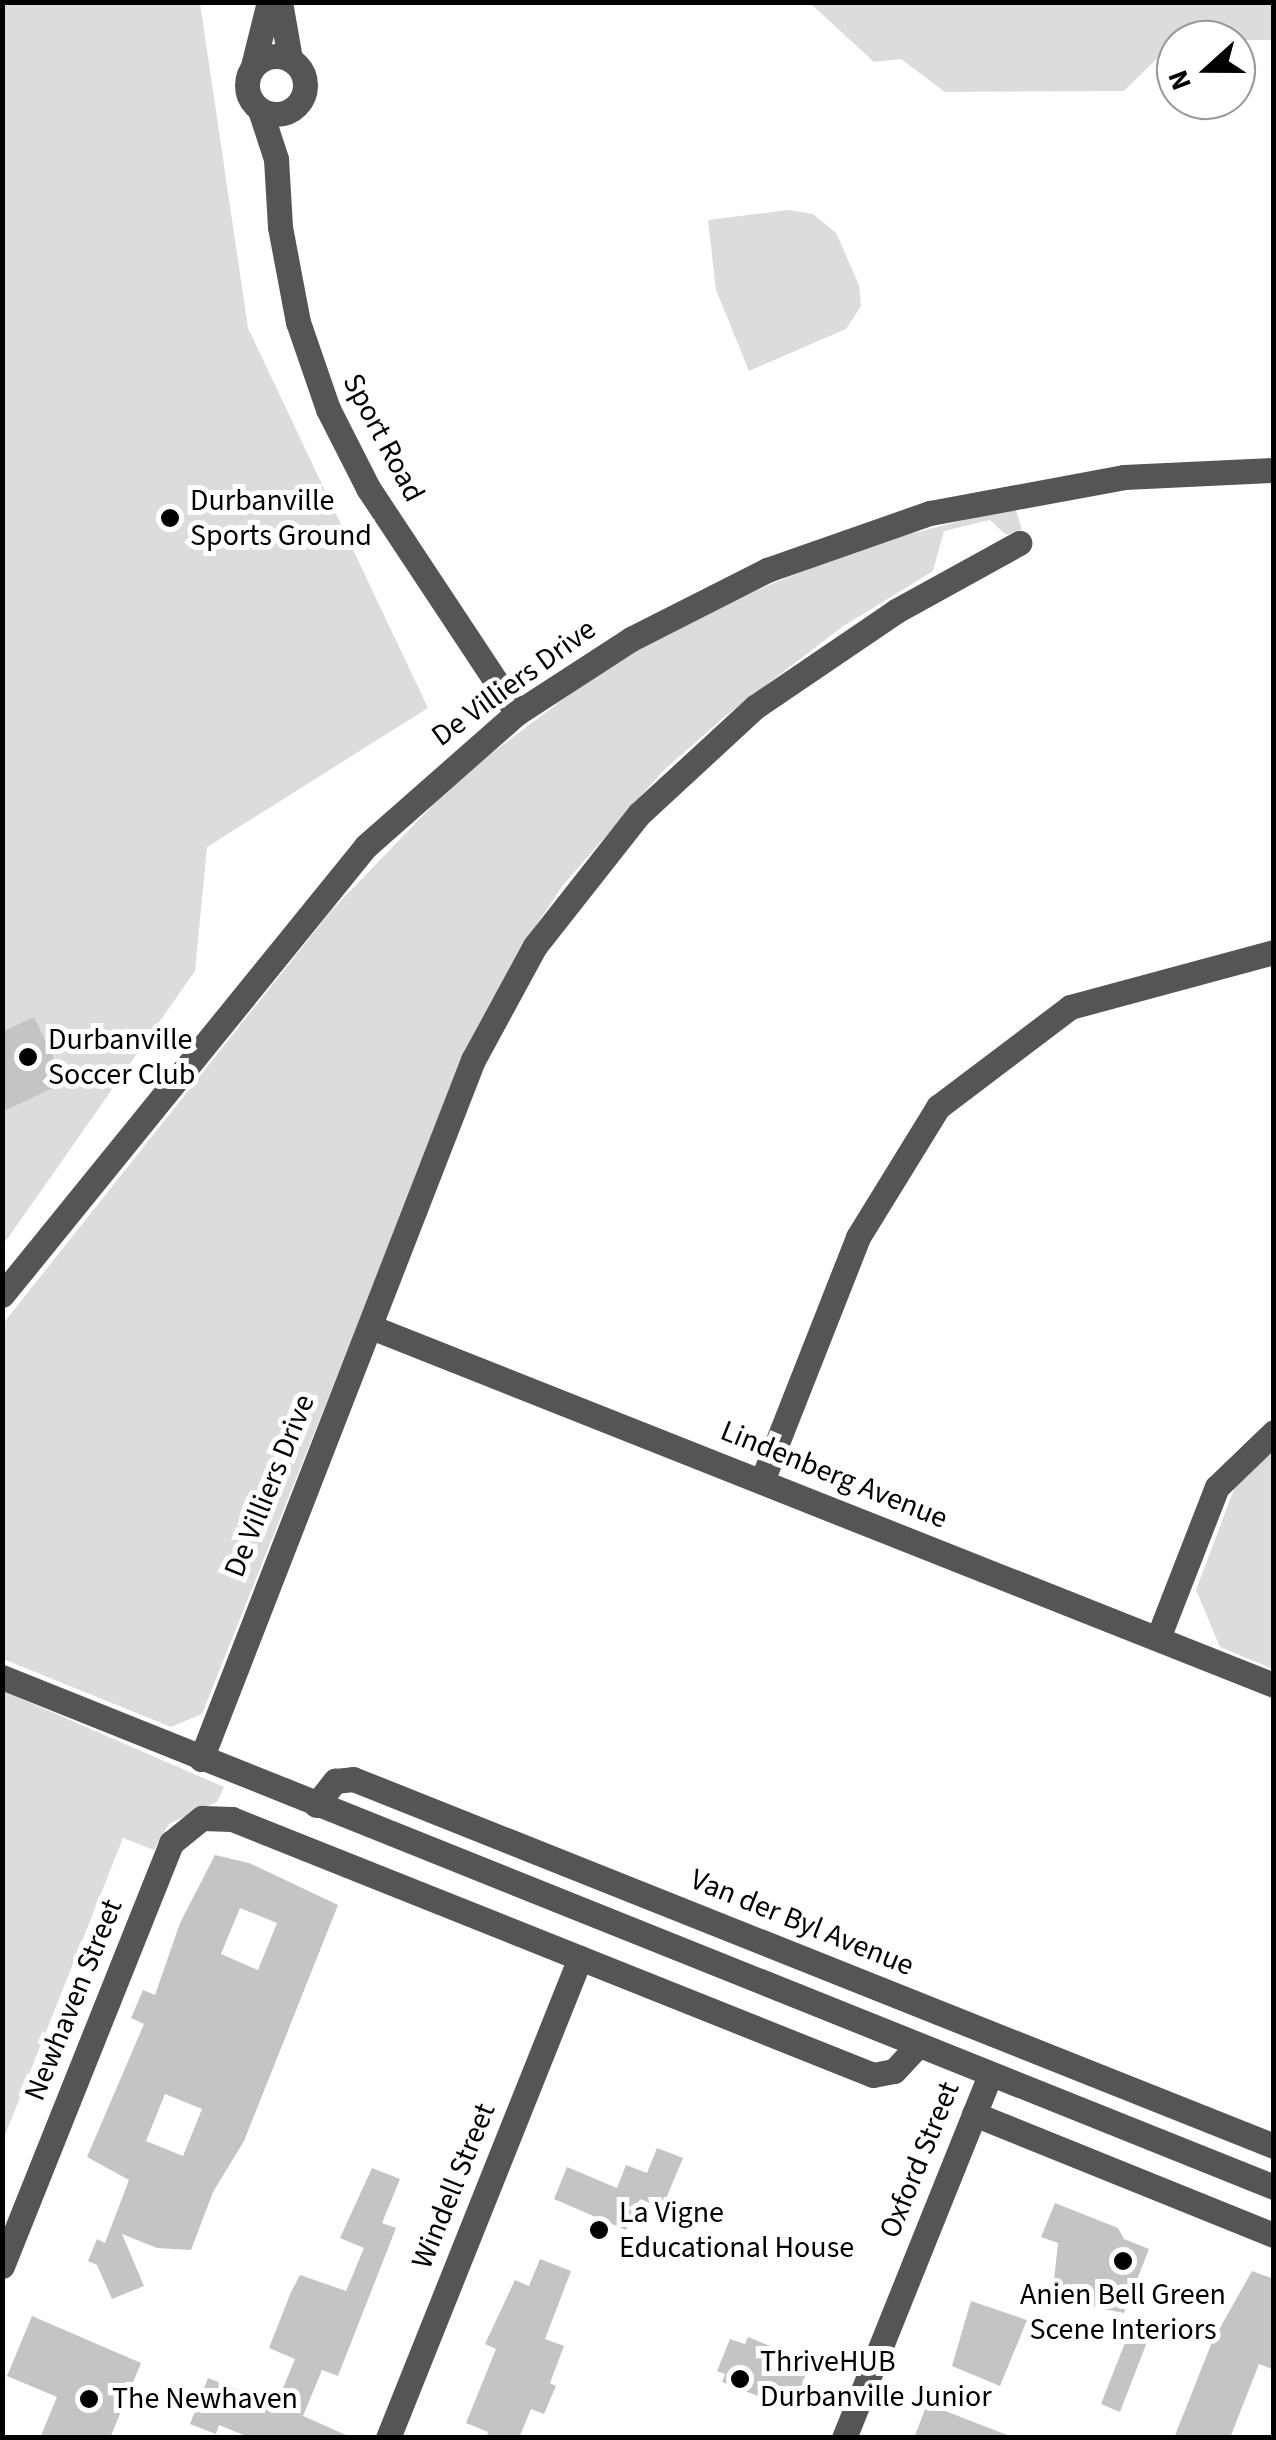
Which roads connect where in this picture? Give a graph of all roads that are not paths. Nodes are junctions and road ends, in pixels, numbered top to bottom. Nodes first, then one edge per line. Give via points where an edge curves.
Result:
1 (269, 2) edge
2 (280, 2) edge
3 (290, 59) junction
4 (253, 66) junction
5 (294, 108) junction
6 (260, 110) junction
7 (276, 160) junction
8 (1274, 470) edge
9 (1020, 543) dead end
10 (517, 714) junction
11 (1274, 952) edge
12 (2, 1294) edge
13 (371, 1327) junction
14 (1274, 1432) edge
15 (762, 1482) junction
16 (1158, 1638) junction
17 (2, 1677) edge
18 (1274, 1685) edge
19 (200, 1758) junction
20 (316, 1805) junction
21 (580, 1958) junction
22 (918, 2045) junction
23 (990, 2074) junction
24 (974, 2114) junction
25 (1274, 2146) edge
26 (1274, 2187) edge
27 (1274, 2235) edge
28 (2, 2266) edge
29 (388, 2438) edge
30 (844, 2438) edge

1 - 4 street
2 - 3 street
3 - 4 street via 276,55
3 - 5 street via 305,84
4 - 6 street via 246,90
5 - 6 street
5 - 7 street, Sport Road
6 - 7 street, Sport Road
7 - 10 street, Sport Road via 287,275 328,410 368,488
8 - 10 street, De Villiers Drive via 1056,486 872,531 675,614
9 - 13 street, De Villiers Drive via 896,611 782,686 679,774 602,856 535,946 473,1060
10 - 12 street, De Villiers Drive via 406,806 328,887
11 - 15 street via 1070,1007 938,1107 858,1238
13 - 15 street, Lindenberg Avenue
13 - 19 street, De Villiers Drive
14 - 16 street via 1217,1487
15 - 16 street, Lindenberg Avenue
16 - 18 street, Lindenberg Avenue
17 - 19 street
19 - 20 street
20 - 22 street
20 - 25 street, Van der Byl Avenue via 335,1781 354,1779
21 - 22 street via 873,2076 894,2071
21 - 28 street, Newhaven Street via 232,1819 194,1822 172,1843
21 - 29 street, Windell Street
22 - 23 street
23 - 24 street, Oxford Street
23 - 26 street
24 - 27 street
24 - 30 street, Oxford Street

